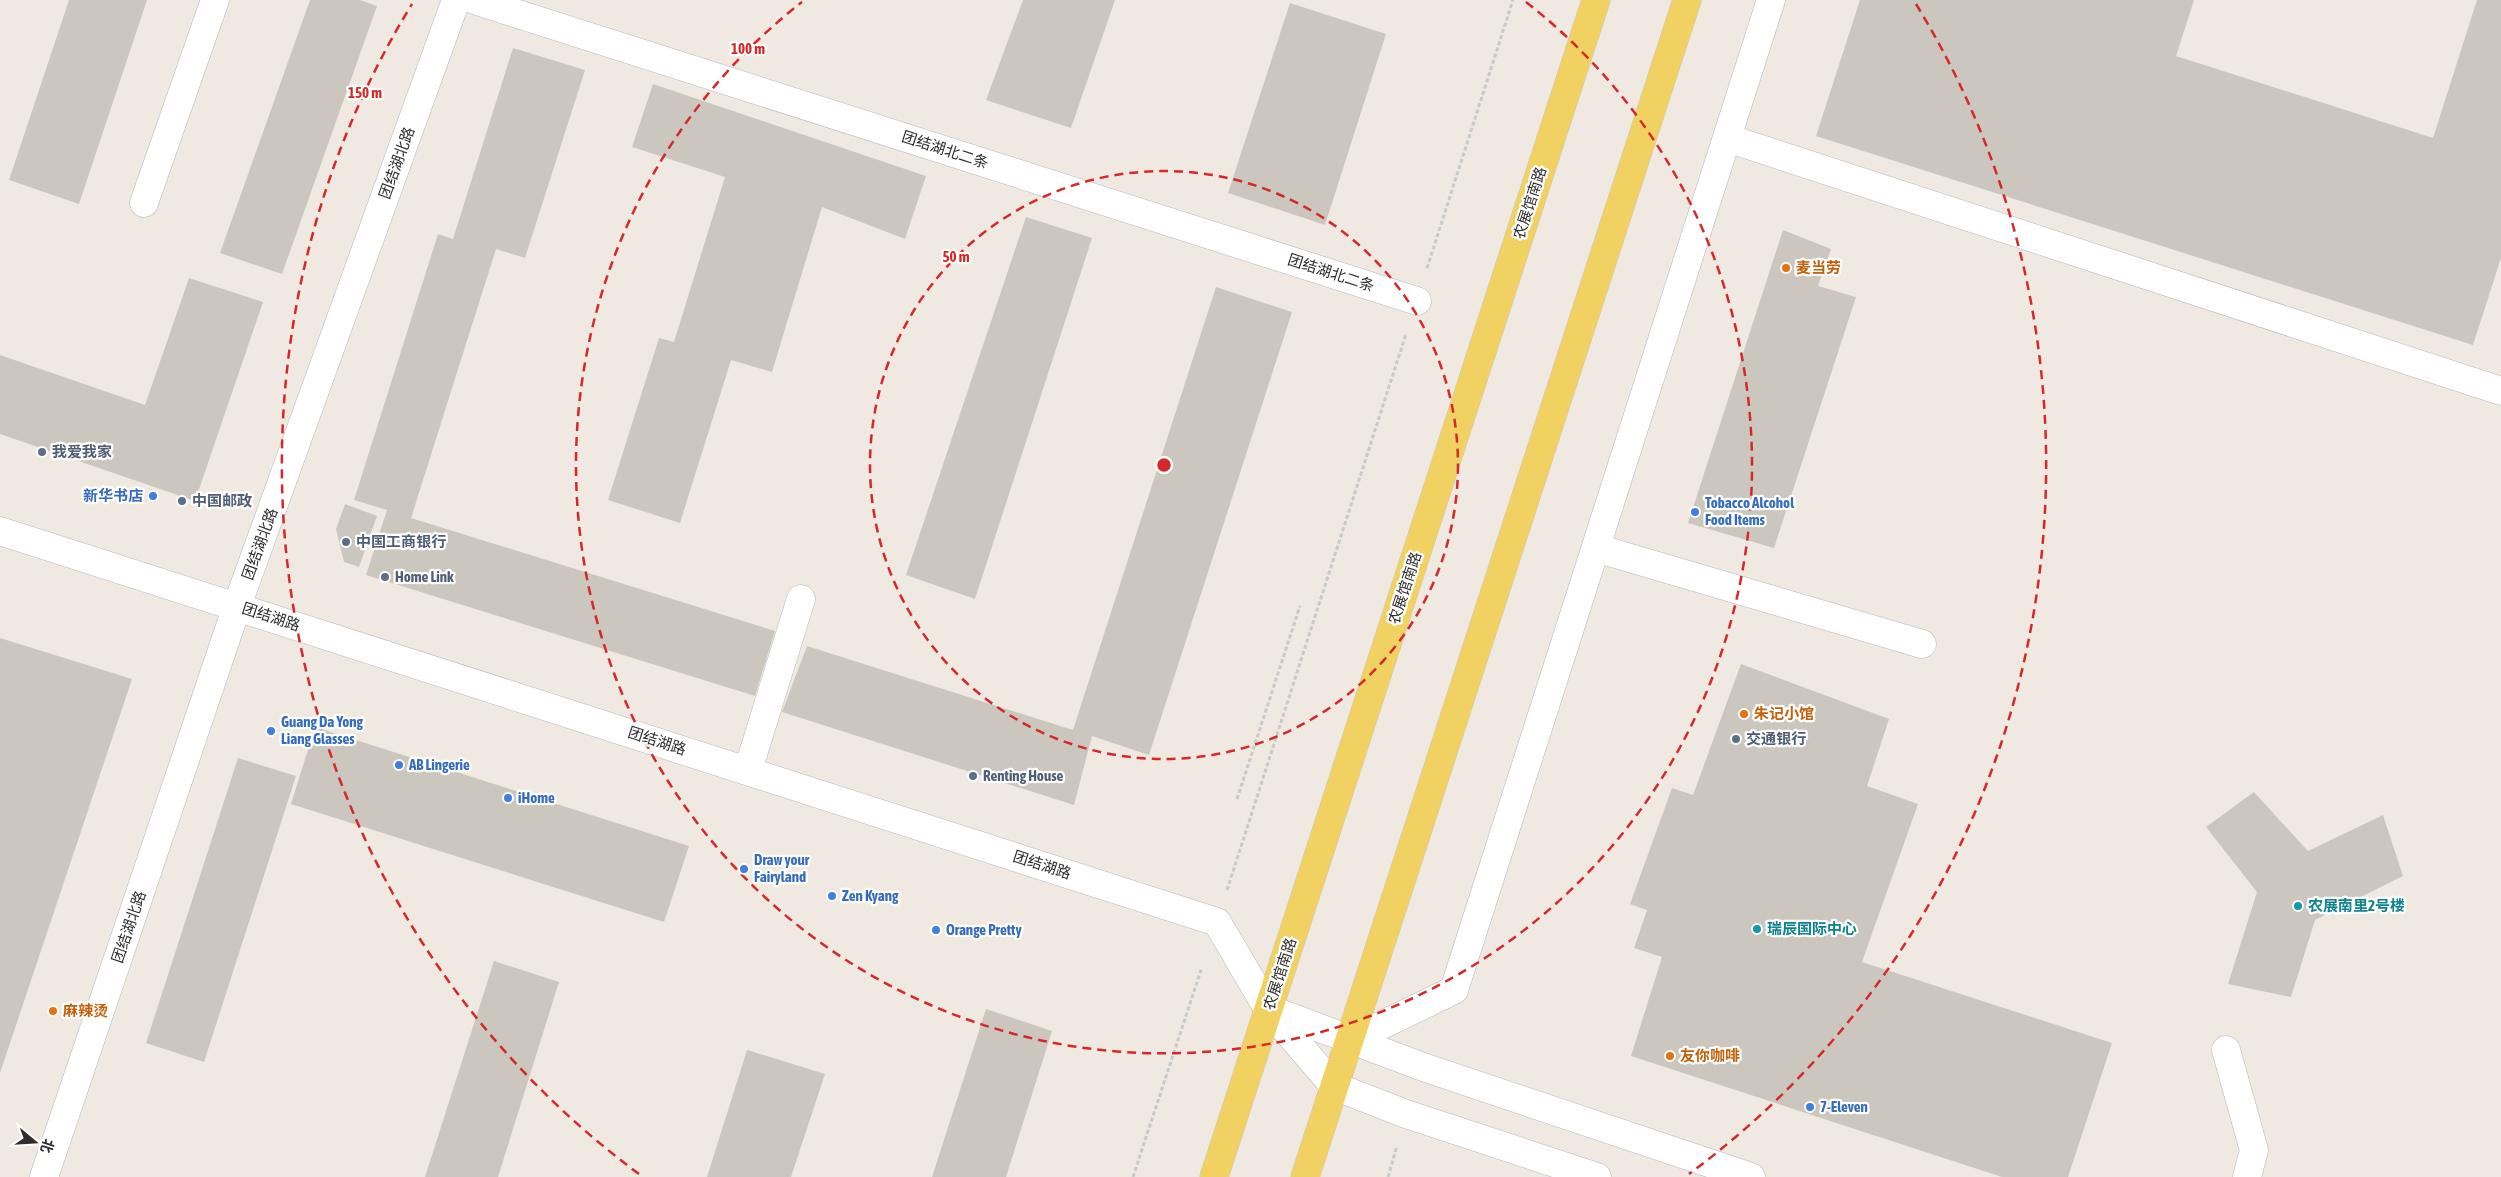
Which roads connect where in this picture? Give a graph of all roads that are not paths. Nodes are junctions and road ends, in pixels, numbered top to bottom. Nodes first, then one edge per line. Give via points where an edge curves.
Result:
1 (215, 0) edge
2 (456, 0) edge
3 (474, 0) edge
4 (1596, 0) edge
5 (1687, 0) edge
6 (1771, 0) edge
7 (1727, 138) junction
8 (144, 203) dead end
9 (1417, 301) road end
10 (2501, 391) edge
11 (0, 531) edge
12 (1596, 548) junction
13 (801, 599) dead end
14 (237, 606) junction
15 (1922, 644) dead end
16 (748, 770) junction
17 (1268, 1009) junction
18 (1349, 1041) junction
19 (2226, 1050) dead end
20 (1334, 1086) junction
21 (44, 1177) edge
22 (1214, 1177) edge
23 (1305, 1177) edge
24 (1597, 1177) edge
25 (1751, 1177) edge
26 (2247, 1177) edge

1 - 8 street
2 - 14 street, 团结湖北路
3 - 9 street, 团结湖北二条
4 - 17 main road, 农展馆南路
5 - 18 main road
6 - 7 street
7 - 10 street
7 - 12 street
11 - 14 street, 团结湖路
12 - 15 street
12 - 18 street via 1454,990
13 - 16 street
14 - 16 street, 团结湖路
14 - 21 street, 团结湖北路
16 - 17 street, 团结湖路 via 1217,922
17 - 18 street
17 - 20 street
17 - 22 main road, 农展馆南路
18 - 20 main road
18 - 25 street
19 - 26 street via 2254,1150
20 - 23 main road
20 - 24 street via 1406,1114

